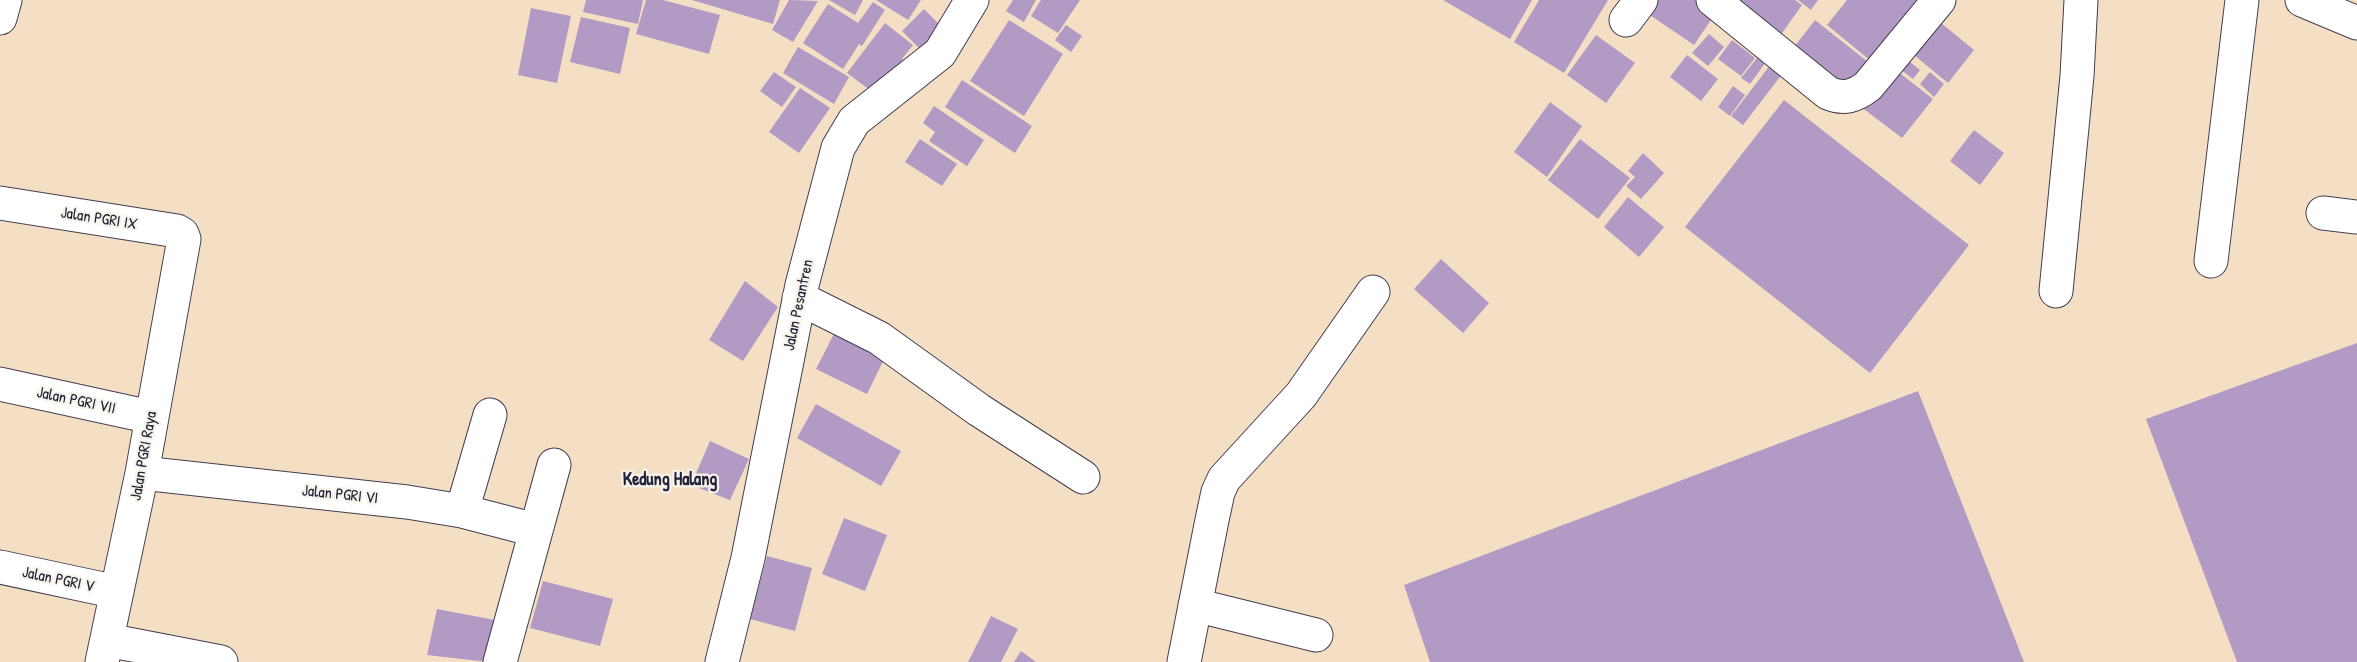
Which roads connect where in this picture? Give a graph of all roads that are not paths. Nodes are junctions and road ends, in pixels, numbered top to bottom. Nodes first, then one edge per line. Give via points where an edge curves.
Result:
1 (5, 0) edge
2 (972, 0) edge
3 (1713, 0) edge
4 (1939, 0) edge
5 (2081, 0) edge
6 (2242, 0) edge
7 (2302, 0) edge
8 (0, 18) edge
9 (2357, 23) edge
10 (0, 203) edge
11 (2323, 213) dead end
12 (2357, 217) edge
13 (182, 250) joint
14 (2211, 261) dead end
15 (2055, 291) dead end
16 (1373, 292) dead end
17 (799, 298) junction
18 (0, 384) edge
19 (490, 415) dead end
20 (151, 417) junction
21 (554, 465) dead end
22 (142, 473) junction
23 (1083, 477) dead end
24 (462, 511) junction
25 (535, 530) junction
26 (0, 567) edge
27 (117, 592) junction
28 (1195, 605) junction
29 (1316, 635) dead end
30 (105, 651) edge
31 (220, 662) edge
32 (500, 662) edge
33 (722, 662) edge
34 (1184, 662) edge

1 - 8 street
2 - 17 street, Jalan Pesantren via 940,53 860,115 844,136
3 - 4 street via 1836,97 1856,95 1868,86
5 - 15 street
6 - 14 street
7 - 9 street
10 - 13 street, Jalan PGRI IX via 177,231 184,239
11 - 12 street
13 - 20 street, Jalan PGRI Raya
16 - 28 street via 1301,395 1224,479
17 - 23 street via 879,338 979,410
17 - 33 street, Jalan Pesantren via 748,558
18 - 20 street, Jalan PGRI VII
19 - 24 street
20 - 22 street, Jalan PGRI Raya
21 - 25 street
22 - 24 street, Jalan PGRI VI
22 - 27 street, Jalan PGRI Raya
24 - 25 street, Jalan PGRI VI
25 - 32 street
26 - 27 street, Jalan PGRI V
27 - 30 street, Jalan PGRI Raya
28 - 29 street
28 - 34 street
30 - 31 street

